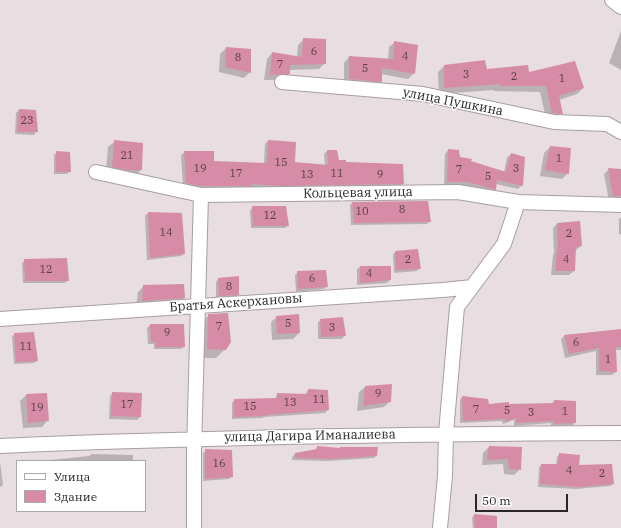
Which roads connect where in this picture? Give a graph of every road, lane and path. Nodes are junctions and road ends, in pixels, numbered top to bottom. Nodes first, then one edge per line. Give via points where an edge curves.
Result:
1 (612, 0) edge
2 (621, 6) edge
3 (282, 82) dead end
4 (621, 132) edge
5 (96, 172) dead end
6 (201, 195) junction
7 (518, 202) junction
8 (621, 205) edge
9 (472, 287) junction
10 (198, 306) junction
11 (0, 319) edge
12 (621, 433) edge
13 (446, 434) junction
14 (194, 438) junction
15 (0, 446) edge
16 (194, 528) edge
17 (440, 528) edge

1 - 2 street
3 - 4 street, улица Пушкина via 423,94 554,122 607,124
5 - 6 street, Кольцевая улица
6 - 7 street, Кольцевая улица via 458,192
6 - 10 street
7 - 8 street, Кольцевая улица
7 - 9 street via 504,244
9 - 10 street, Братья Аскерхановы
9 - 13 street via 457,308
10 - 11 street, Братья Аскерхановы
10 - 14 street
12 - 13 street, улица Дагира Иманалиева
13 - 14 street, улица Дагира Иманалиева
13 - 17 street
14 - 15 street, улица Дагира Иманалиева
14 - 16 street

